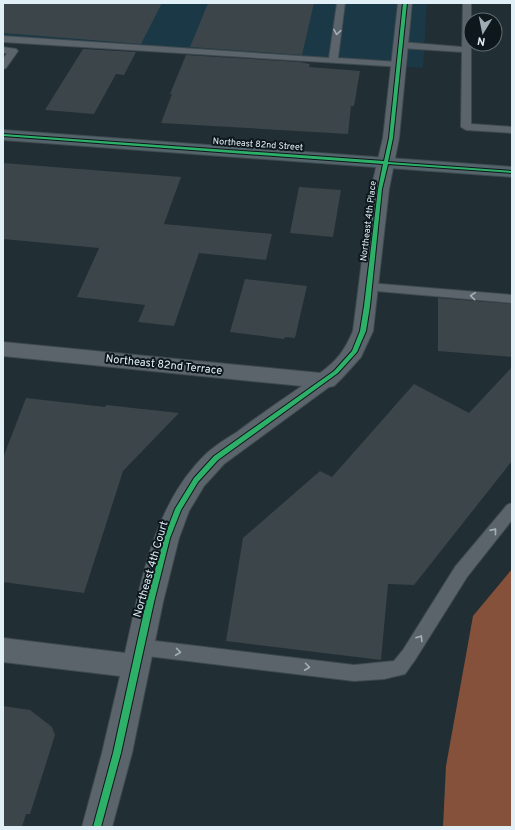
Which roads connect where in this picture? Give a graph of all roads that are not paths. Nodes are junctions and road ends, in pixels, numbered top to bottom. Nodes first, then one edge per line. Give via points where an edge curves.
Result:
1 (341, 3) edge
2 (405, 3) edge
3 (3, 39) edge
4 (401, 45) junction
5 (3, 50) edge
6 (463, 50) edge
7 (466, 52) edge
8 (332, 60) junction
9 (399, 65) junction
10 (3, 66) edge
11 (512, 130) edge
12 (3, 135) edge
13 (386, 162) junction
14 (512, 172) edge
15 (369, 288) junction
16 (512, 299) edge
17 (3, 349) edge
18 (326, 381) junction
19 (512, 509) edge
20 (3, 650) edge
21 (137, 657) junction
22 (97, 827) edge

1 -> 8 lane
2 - 4 street, Northeast 4th Place
3 - 8 lane
4 - 6 lane
4 - 9 street, Northeast 4th Place
5 - 10 lane via 12,51
7 - 11 lane via 466,127
8 - 9 lane
9 - 13 street, Northeast 4th Place
12 - 13 main road, Northeast 82nd Street
13 - 14 main road, Northeast 82nd Street
13 - 15 street, Northeast 4th Place via 380,189
16 -> 15 lane
15 - 18 street, Northeast 4th Place via 363,331 354,352
17 - 18 street, Northeast 82nd Terrace
18 - 21 street, Northeast 4th Court via 226,451 196,480 178,509 166,538
21 -> 19 lane via 354,673 399,668 461,572
20 - 21 street
21 - 22 street, Northeast 4th Court

